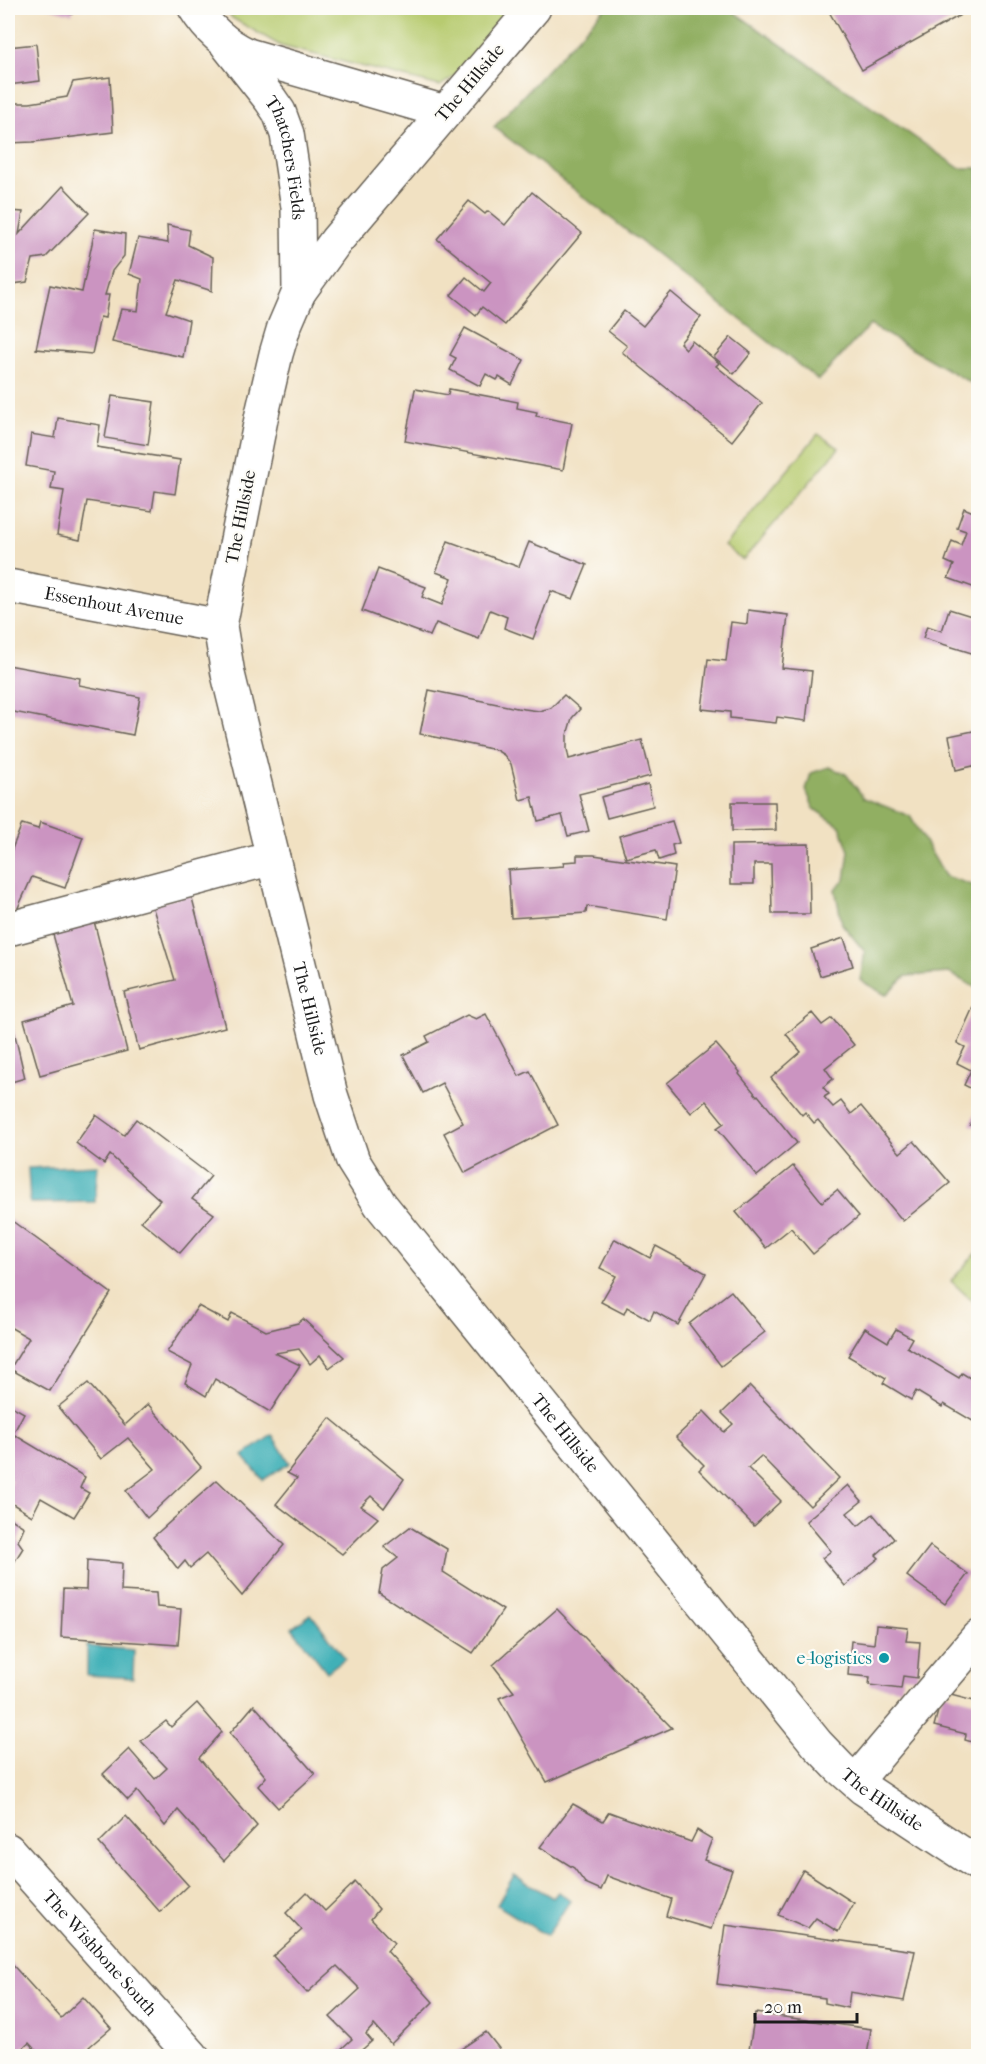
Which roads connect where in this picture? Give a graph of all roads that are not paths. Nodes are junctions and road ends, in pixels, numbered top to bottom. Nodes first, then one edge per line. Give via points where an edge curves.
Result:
1 (195, 8) edge
2 (534, 8) edge
3 (225, 42) junction
4 (445, 112) junction
5 (299, 292) junction
6 (8, 586) edge
7 (220, 627) junction
8 (273, 858) junction
9 (8, 929) edge
10 (978, 1637) edge
11 (856, 1781) junction
12 (8, 1850) edge
13 (978, 1864) edge
14 (192, 2056) edge

1 - 3 street, Thatchers Fields
2 - 4 street, The Hillside
3 - 4 street, Thatchers Fields via 248,55
3 - 5 street, Thatchers Fields via 279,112 287,134 298,207
4 - 5 street, The Hillside via 336,240
5 - 7 street, The Hillside via 273,364
6 - 7 street, Essenhout Avenue
7 - 8 street, The Hillside
8 - 9 street
8 - 11 street, The Hillside via 331,1095 362,1178 772,1690 817,1744
10 - 11 street
11 - 13 street, The Hillside
12 - 14 street, The Wishbone South

